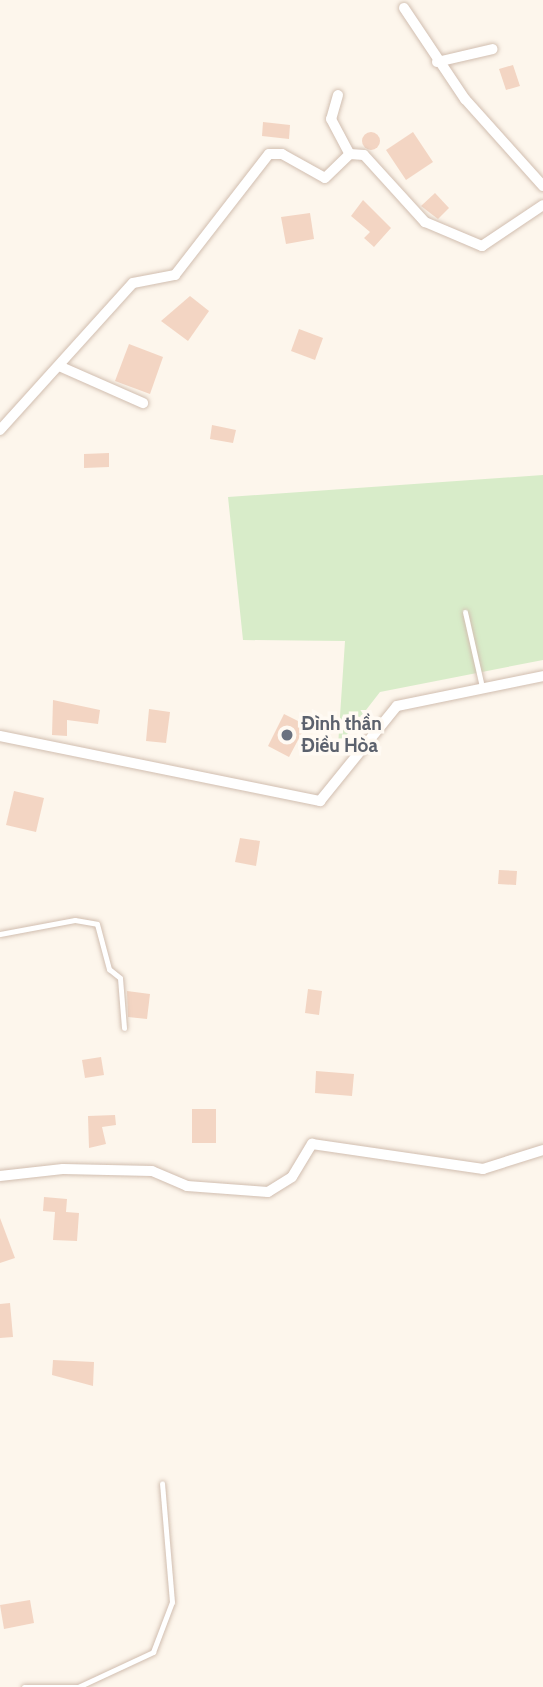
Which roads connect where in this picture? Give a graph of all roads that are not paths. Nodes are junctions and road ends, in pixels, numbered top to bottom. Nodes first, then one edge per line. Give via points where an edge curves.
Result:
1 (404, 8) dead end
2 (493, 49) dead end
3 (437, 62) junction
4 (338, 95) dead end
5 (350, 154) junction
6 (543, 186) edge
7 (543, 205) edge
8 (59, 366) junction
9 (143, 403) dead end
10 (0, 430) edge
11 (465, 612) dead end
12 (543, 676) edge
13 (482, 687) junction
14 (0, 736) edge
15 (0, 934) edge
16 (124, 1028) dead end
17 (543, 1150) edge
18 (0, 1176) edge
19 (162, 1483) dead end
20 (24, 1687) edge

1 - 3 street
2 - 3 street
3 - 6 street
4 - 5 street via 331,119
5 - 7 street via 364,155 425,222 482,246
5 - 8 street via 325,178 282,154 263,158 175,275 132,283
8 - 9 street
8 - 10 street
11 - 13 lane
12 - 13 street
13 - 14 street via 397,706 320,801
15 - 16 lane via 75,920 97,924 109,969 120,978
17 - 18 street via 483,1169 312,1144 292,1177 268,1192 187,1186 152,1171 63,1169
19 - 20 lane via 172,1602 153,1652 78,1687

